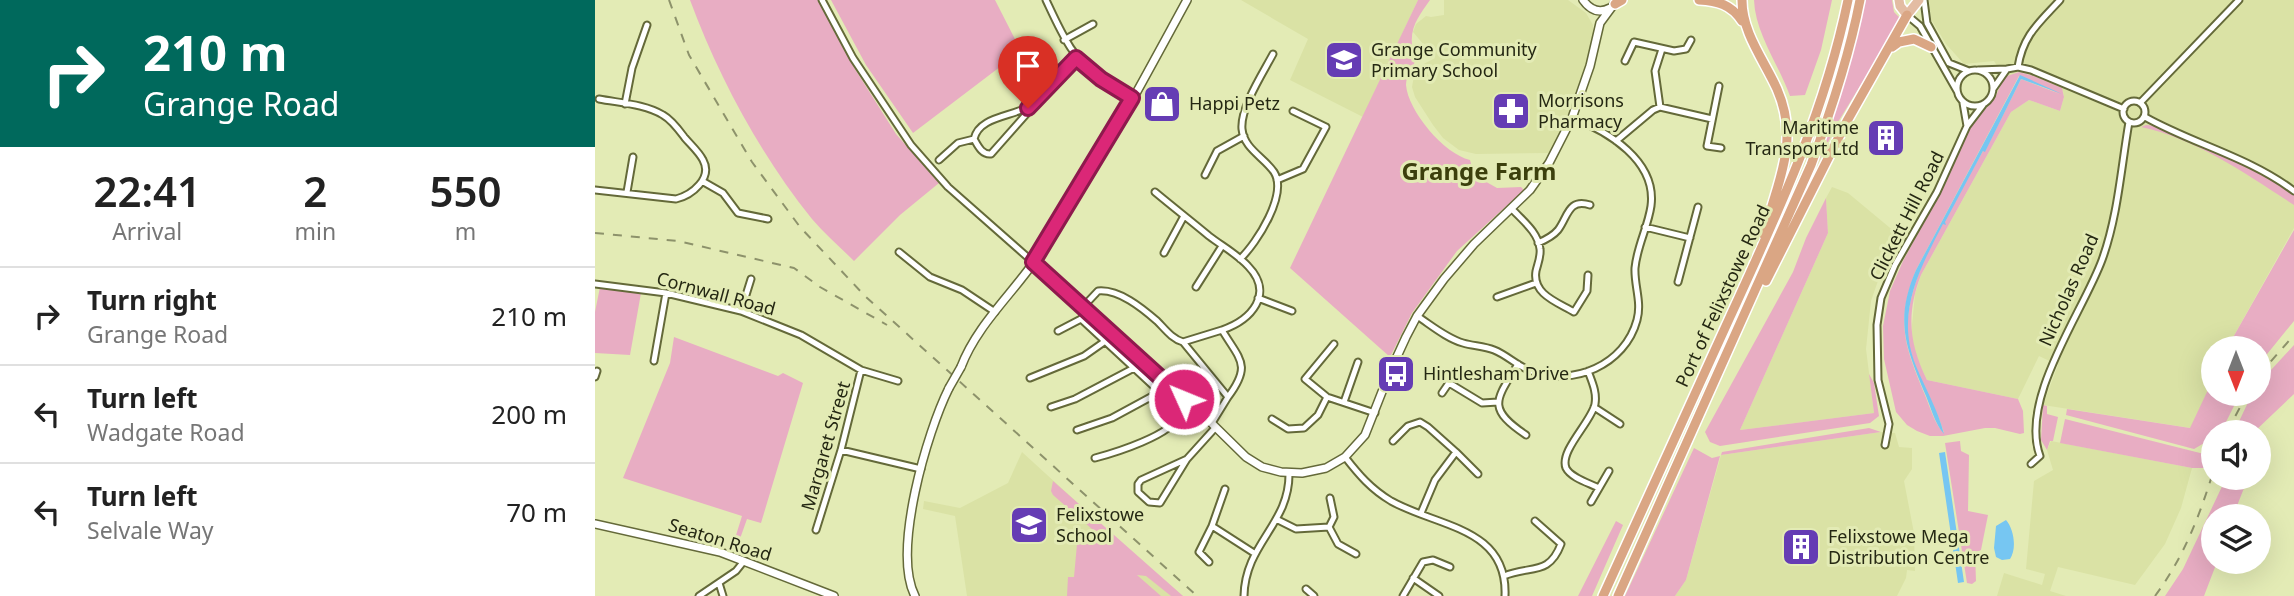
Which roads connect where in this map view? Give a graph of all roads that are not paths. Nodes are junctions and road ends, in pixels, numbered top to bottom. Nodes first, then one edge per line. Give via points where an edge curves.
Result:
1 (822, 0) edge
2 (1046, 0) edge
3 (1187, 0) edge
4 (1583, 0) edge
5 (1699, 0) edge
6 (1742, 0) edge
7 (1848, 0) edge
8 (1860, 0) edge
9 (1899, 0) edge
10 (1919, 0) edge
11 (1924, 0) edge
12 (2060, 0) edge
13 (2239, 0) edge
14 (1718, 1) edge
15 (1616, 3) edge
16 (1593, 10) junction
17 (1907, 15) junction
18 (1599, 23) junction
19 (1093, 24) dead end
20 (647, 25) dead end
21 (1745, 26) junction
22 (1064, 40) junction
23 (1691, 40) dead end
24 (1931, 47) junction
25 (1662, 49) junction
26 (1887, 52) junction
27 (1273, 54) dead end
28 (1076, 58) junction
29 (1625, 61) dead end
30 (2018, 67) junction
31 (2007, 69) junction
32 (1972, 71) junction
33 (1719, 86) dead end
34 (1992, 89) junction
35 (1957, 91) junction
36 (1132, 98) junction
37 (1960, 98) junction
38 (599, 99) dead end
39 (1985, 102) junction
40 (2140, 103) junction
41 (625, 104) junction
42 (1033, 104) junction
43 (1660, 107) junction
44 (2123, 109) junction
45 (1293, 111) dead end
46 (2145, 117) junction
47 (1572, 118) junction
48 (1712, 119) junction
49 (2129, 122) junction
50 (1968, 125) junction
51 (1244, 136) junction
52 (974, 139) junction
53 (1616, 141) junction
54 (1721, 148) dead end
55 (633, 157) dead end
56 (939, 160) dead end
57 (1205, 175) dead end
58 (1277, 180) junction
59 (702, 181) junction
60 (595, 190) edge
61 (2294, 191) edge
62 (627, 192) junction
63 (1155, 192) dead end
64 (1590, 205) dead end
65 (1698, 207) dead end
66 (1512, 209) junction
67 (1184, 216) junction
68 (768, 219) dead end
69 (1645, 227) junction
70 (1690, 238) junction
71 (1538, 243) junction
72 (1222, 247) junction
73 (899, 252) dead end
74 (1164, 253) dead end
75 (1759, 254) junction
76 (1240, 259) junction
77 (1033, 262) junction
78 (1588, 275) dead end
79 (751, 279) dead end
80 (1678, 282) dead end
81 (595, 284) edge
82 (1536, 284) junction
83 (1196, 287) dead end
84 (666, 293) junction
85 (1497, 297) dead end
86 (1258, 298) junction
87 (1085, 309) junction
88 (741, 311) junction
89 (1292, 311) dead end
90 (995, 312) junction
91 (1417, 316) junction
92 (1745, 316) junction
93 (1081, 319) junction
94 (1222, 330) junction
95 (1058, 331) dead end
96 (1104, 342) junction
97 (1183, 342) junction
98 (1334, 344) dead end
99 (654, 361) dead end
100 (1357, 362) dead end
101 (1518, 364) junction
102 (1134, 368) junction
103 (861, 370) junction
104 (1588, 371) junction
105 (1030, 378) dead end
106 (898, 381) dead end
107 (1160, 392) junction
108 (1442, 393) dead end
109 (1228, 397) junction
110 (1327, 397) junction
111 (1184, 399) junction
112 (1344, 402) junction
113 (1498, 402) junction
114 (1051, 407) dead end
115 (1594, 407) junction
116 (1177, 408) junction
117 (1375, 413) junction
118 (1272, 419) dead end
119 (1620, 424) dead end
120 (1214, 425) junction
121 (1077, 430) dead end
122 (1526, 435) dead end
123 (1393, 441) dead end
124 (1885, 445) dead end
125 (841, 450) junction
126 (1456, 452) junction
127 (1345, 457) junction
128 (1094, 458) dead end
129 (1187, 459) junction
130 (2031, 464) dead end
131 (921, 469) junction
132 (1609, 471) dead end
133 (1289, 473) junction
134 (1478, 474) dead end
135 (1599, 488) junction
136 (1225, 489) dead end
137 (1330, 498) dead end
138 (1591, 502) dead end
139 (1421, 513) junction
140 (1276, 519) junction
141 (1535, 522) dead end
142 (595, 524) edge
143 (1212, 526) junction
144 (1329, 527) junction
145 (817, 530) dead end
146 (1254, 553) junction
147 (1356, 554) dead end
148 (744, 561) junction
149 (1209, 562) dead end
150 (1450, 567) dead end
151 (1504, 576) junction
152 (1413, 578) junction
153 (719, 583) junction
154 (1306, 589) dead end
155 (913, 595) edge
156 (699, 596) edge
157 (723, 596) edge
158 (834, 596) edge
159 (1244, 596) edge
160 (1314, 596) edge
161 (1403, 596) edge
162 (1439, 596) edge
163 (1505, 596) edge
164 (1603, 596) edge
165 (1618, 596) edge

1 - 77 street via 853,58 906,137 948,187
2 - 22 street
3 - 36 street
4 - 16 street
5 - 14 highway
6 - 21 highway
7 - 75 highway, Port of Felixstowe Road via 1810,137
8 - 92 highway, Port of Felixstowe Road via 1832,109
9 - 17 main road
10 - 17 main road
11 - 32 street via 1927,23 1949,62
12 - 30 street via 2025,39
13 - 40 street
14 - 21 highway via 1733,9
15 - 16 street via 1606,11
15 - 18 street
16 - 18 street
17 - 24 street via 1920,26
17 - 26 highway
18 - 47 street
19 - 22 street
20 - 41 street
21 - 75 highway via 1777,91 1786,132 1781,183
22 - 28 street
23 - 25 street via 1684,50
24 - 26 highway via 1908,39
24 - 35 street
25 - 29 street via 1634,43
25 - 43 street via 1655,71
26 - 92 highway
27 - 51 street via 1244,114
28 - 36 street
28 - 42 street
30 - 31 street
30 - 44 street
31 - 32 street
31 - 34 street
32 - 34 street via 1986,74
32 - 35 street via 1961,77
33 - 48 street
34 - 39 street
35 - 37 street
36 - 77 street
37 - 39 street via 1972,106
37 - 50 street
38 - 41 street
39 - 50 street, Clickett Hill Road
40 - 44 street via 2130,102
40 - 46 street
41 - 59 street via 654,110 669,119 702,159
42 - 52 street via 987,123
42 - 52 street via 991,154 983,152
43 - 48 street
43 - 53 street
44 - 49 street
45 - 58 street via 1326,127 1303,169
46 - 49 street via 2138,123
46 - 61 street via 2272,174
47 - 53 street
47 - 66 street via 1542,174
48 - 54 street via 1707,146
49 - 130 street, Nicholas Road via 2111,230 2102,260 2048,376 2037,420 2040,456
50 - 124 street, Clickett Hill Road via 1881,298 1878,380 1889,424
51 - 57 street via 1217,150
51 - 58 street
52 - 56 street via 954,145
53 - 69 street via 1649,181 1651,205
55 - 62 street
58 - 76 street via 1276,201 1254,245
59 - 62 street via 676,200
59 - 68 street via 723,193 738,213
60 - 62 street
63 - 67 street
64 - 71 street via 1572,206 1556,232
65 - 70 street
66 - 71 street
66 - 91 street via 1460,258
67 - 72 street
67 - 74 street
69 - 70 street
69 - 104 street via 1636,262 1639,309 1635,328 1619,352
70 - 80 street
71 - 82 street
72 - 76 street
72 - 83 street
73 - 90 street via 930,277 962,290
75 - 164 highway, Port of Felixstowe Road
76 - 86 street via 1255,276
77 - 87 street
77 - 90 street
78 - 82 street via 1587,291 1574,312
79 - 88 street
81 - 84 street, Cornwall Road
82 - 85 street
84 - 88 street, Cornwall Road
84 - 99 street
86 - 89 street
86 - 94 street via 1247,318
87 - 93 street
87 - 97 street via 1098,291 1107,291 1138,306
87 - 111 street
88 - 103 street, Cornwall Road via 801,335
90 - 131 street, bridge via 939,409
91 - 101 street via 1459,341 1493,350
91 - 117 street
92 - 165 highway, Port of Felixstowe Road
93 - 95 street
93 - 96 street
94 - 97 street
94 - 109 street via 1243,370
96 - 102 street
96 - 105 street via 1078,360
97 - 109 street
98 - 110 street via 1305,379
100 - 112 street
101 - 104 street via 1553,376
101 - 113 street
102 - 107 street
102 - 114 street
103 - 106 street, Cornwall Road
103 - 125 street, Margaret Street
104 - 115 street
107 - 116 street
107 - 121 street via 1112,418
108 - 113 street via 1451,380 1482,403
109 - 120 street
110 - 112 street
110 - 118 street via 1304,428 1288,429
111 - 116 street
111 - 120 street
112 - 117 street
113 - 122 street via 1504,419
115 - 119 street
115 - 135 street via 1565,461 1572,474
116 - 128 street via 1179,418 1171,427
117 - 127 street via 1365,435
120 - 129 street
120 - 133 street via 1254,463
123 - 126 street via 1408,426 1420,422
125 - 131 street
125 - 145 street, Margaret Street
126 - 134 street
126 - 139 street via 1435,480
127 - 133 street via 1320,470
127 - 139 street via 1371,487
129 - 129 street via 1160,503 1152,504 1140,495 1137,487 1141,480
131 - 155 street via 908,552
132 - 135 street
133 - 140 street via 1287,496
135 - 138 street
136 - 143 street
137 - 144 street via 1334,517
139 - 151 street via 1483,542 1501,564
140 - 144 street via 1296,529
140 - 146 street
141 - 151 street via 1561,544 1557,555 1545,567
142 - 148 street, Seaton Road
143 - 146 street
143 - 149 street via 1199,552
144 - 147 street via 1338,544
146 - 159 street
148 - 153 street
148 - 158 street, Seaton Road
150 - 152 street via 1429,560
151 - 163 street
152 - 161 street
152 - 162 street
153 - 156 street
153 - 157 street
154 - 160 street

